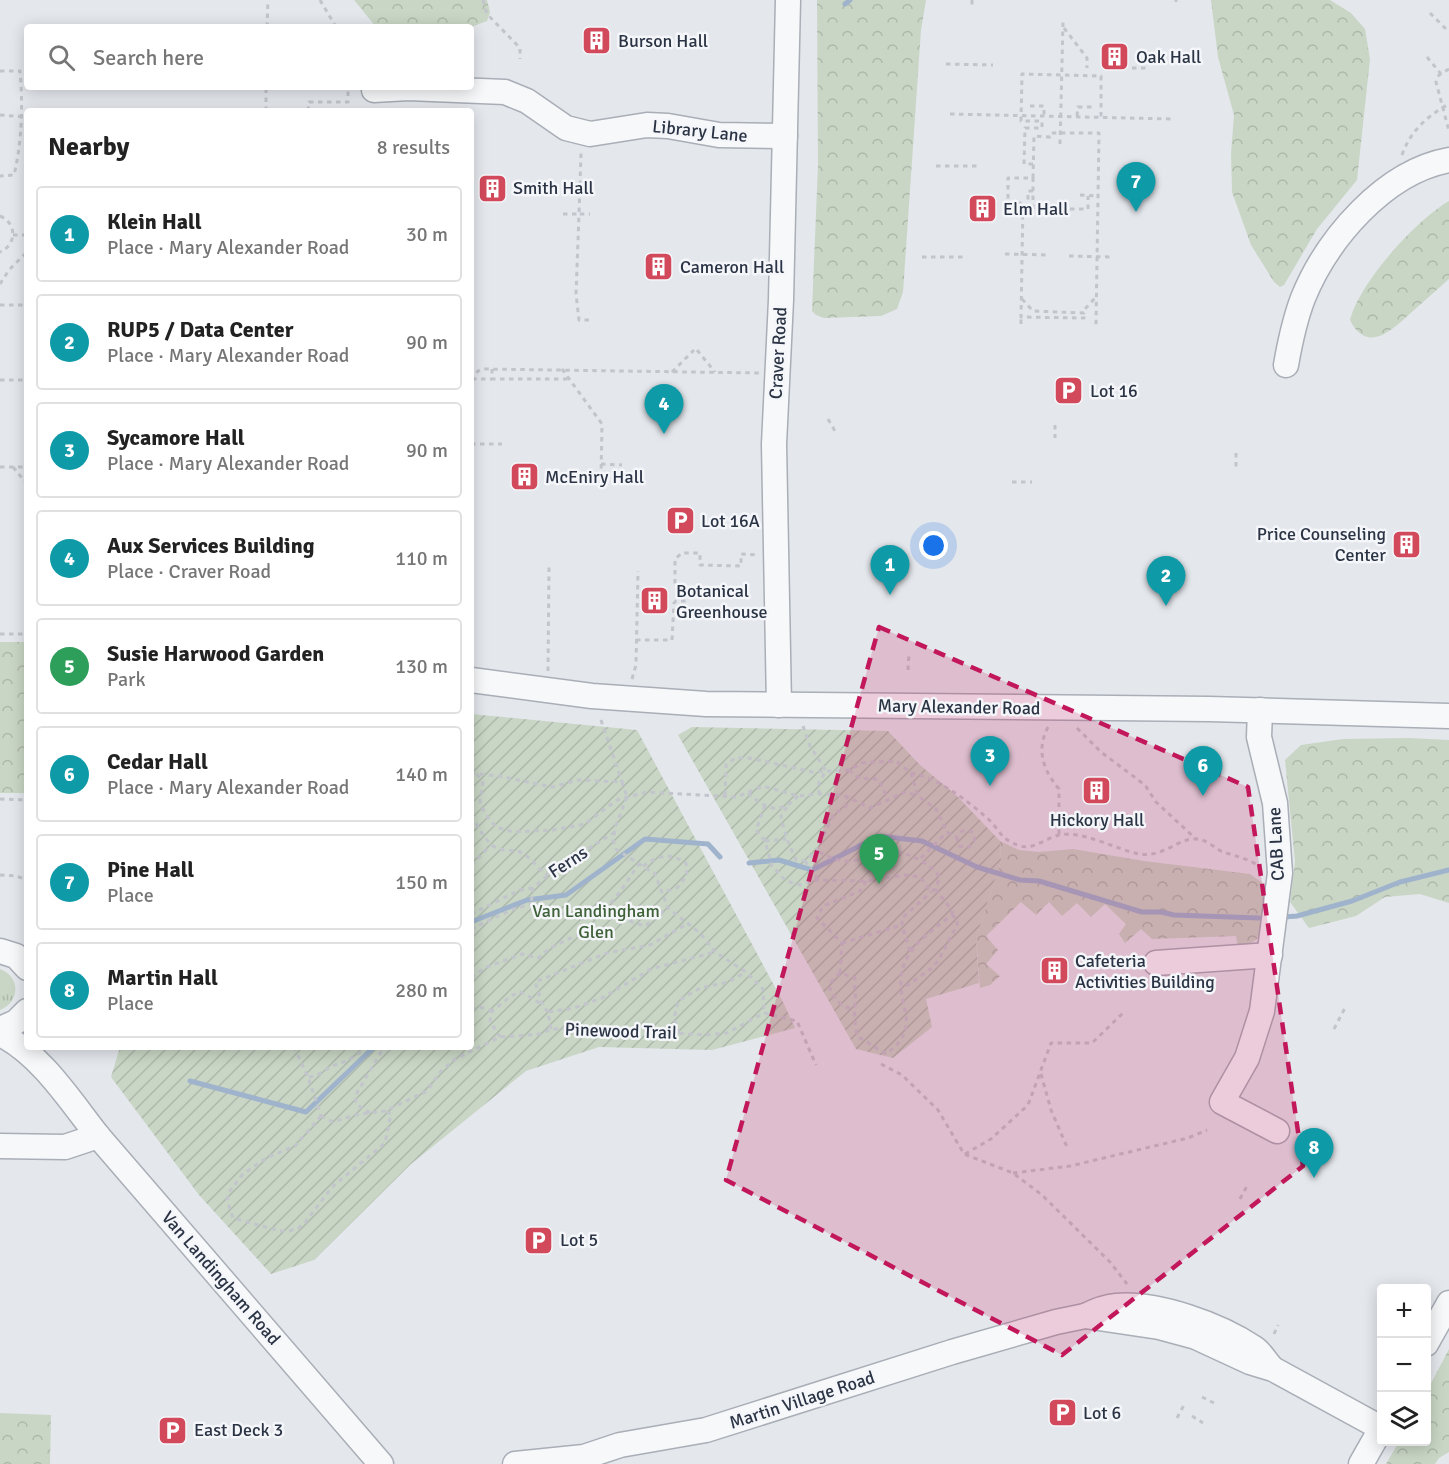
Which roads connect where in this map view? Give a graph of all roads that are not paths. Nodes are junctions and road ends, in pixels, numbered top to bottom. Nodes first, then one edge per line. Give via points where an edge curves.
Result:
1 (788, 0) edge
2 (456, 90) edge
3 (785, 136) junction
4 (1449, 160) edge
5 (1286, 365) dead end
6 (474, 680) edge
7 (779, 705) junction
8 (1260, 710) junction
9 (1449, 716) edge
10 (1270, 955) junction
11 (1156, 963) dead end
12 (24, 1014) edge
13 (0, 1029) edge
14 (0, 1034) edge
15 (42, 1050) edge
16 (63, 1091) junction
17 (1277, 1131) dead end
18 (98, 1136) junction
19 (0, 1146) edge
20 (1449, 1303) edge
21 (1429, 1338) edge
22 (1377, 1426) edge
23 (1377, 1435) edge
24 (381, 1464) edge
25 (515, 1464) edge
26 (1361, 1464) edge

1 - 3 street, Craver Road
2 - 3 street, Library Lane via 505,92 527,101 566,128 590,134 647,125 719,135
3 - 7 street, Craver Road via 774,444
4 - 5 street via 1430,165 1394,184 1358,215 1333,244 1303,298
6 - 7 street, Mary Alexander Road via 658,702
7 - 8 street, Mary Alexander Road
8 - 9 street, Mary Alexander Road
8 - 10 street, CAB Lane via 1259,737 1275,811 1280,864
10 - 11 street
10 - 17 street, CAB Lane via 1262,1011 1252,1044 1222,1102
12 - 13 street via 16,1023
14 - 16 street, Van Landingham Road via 21,1047
15 - 16 street, Van Landingham Road
16 - 18 street, Van Landingham Road
18 - 19 street via 65,1147
18 - 24 street, Van Landingham Road
20 - 21 street
22 - 25 street, Martin Village Road via 1273,1369 1254,1348 1204,1323 1175,1313 1118,1306 952,1352 706,1430 620,1445 584,1457
23 - 26 street

